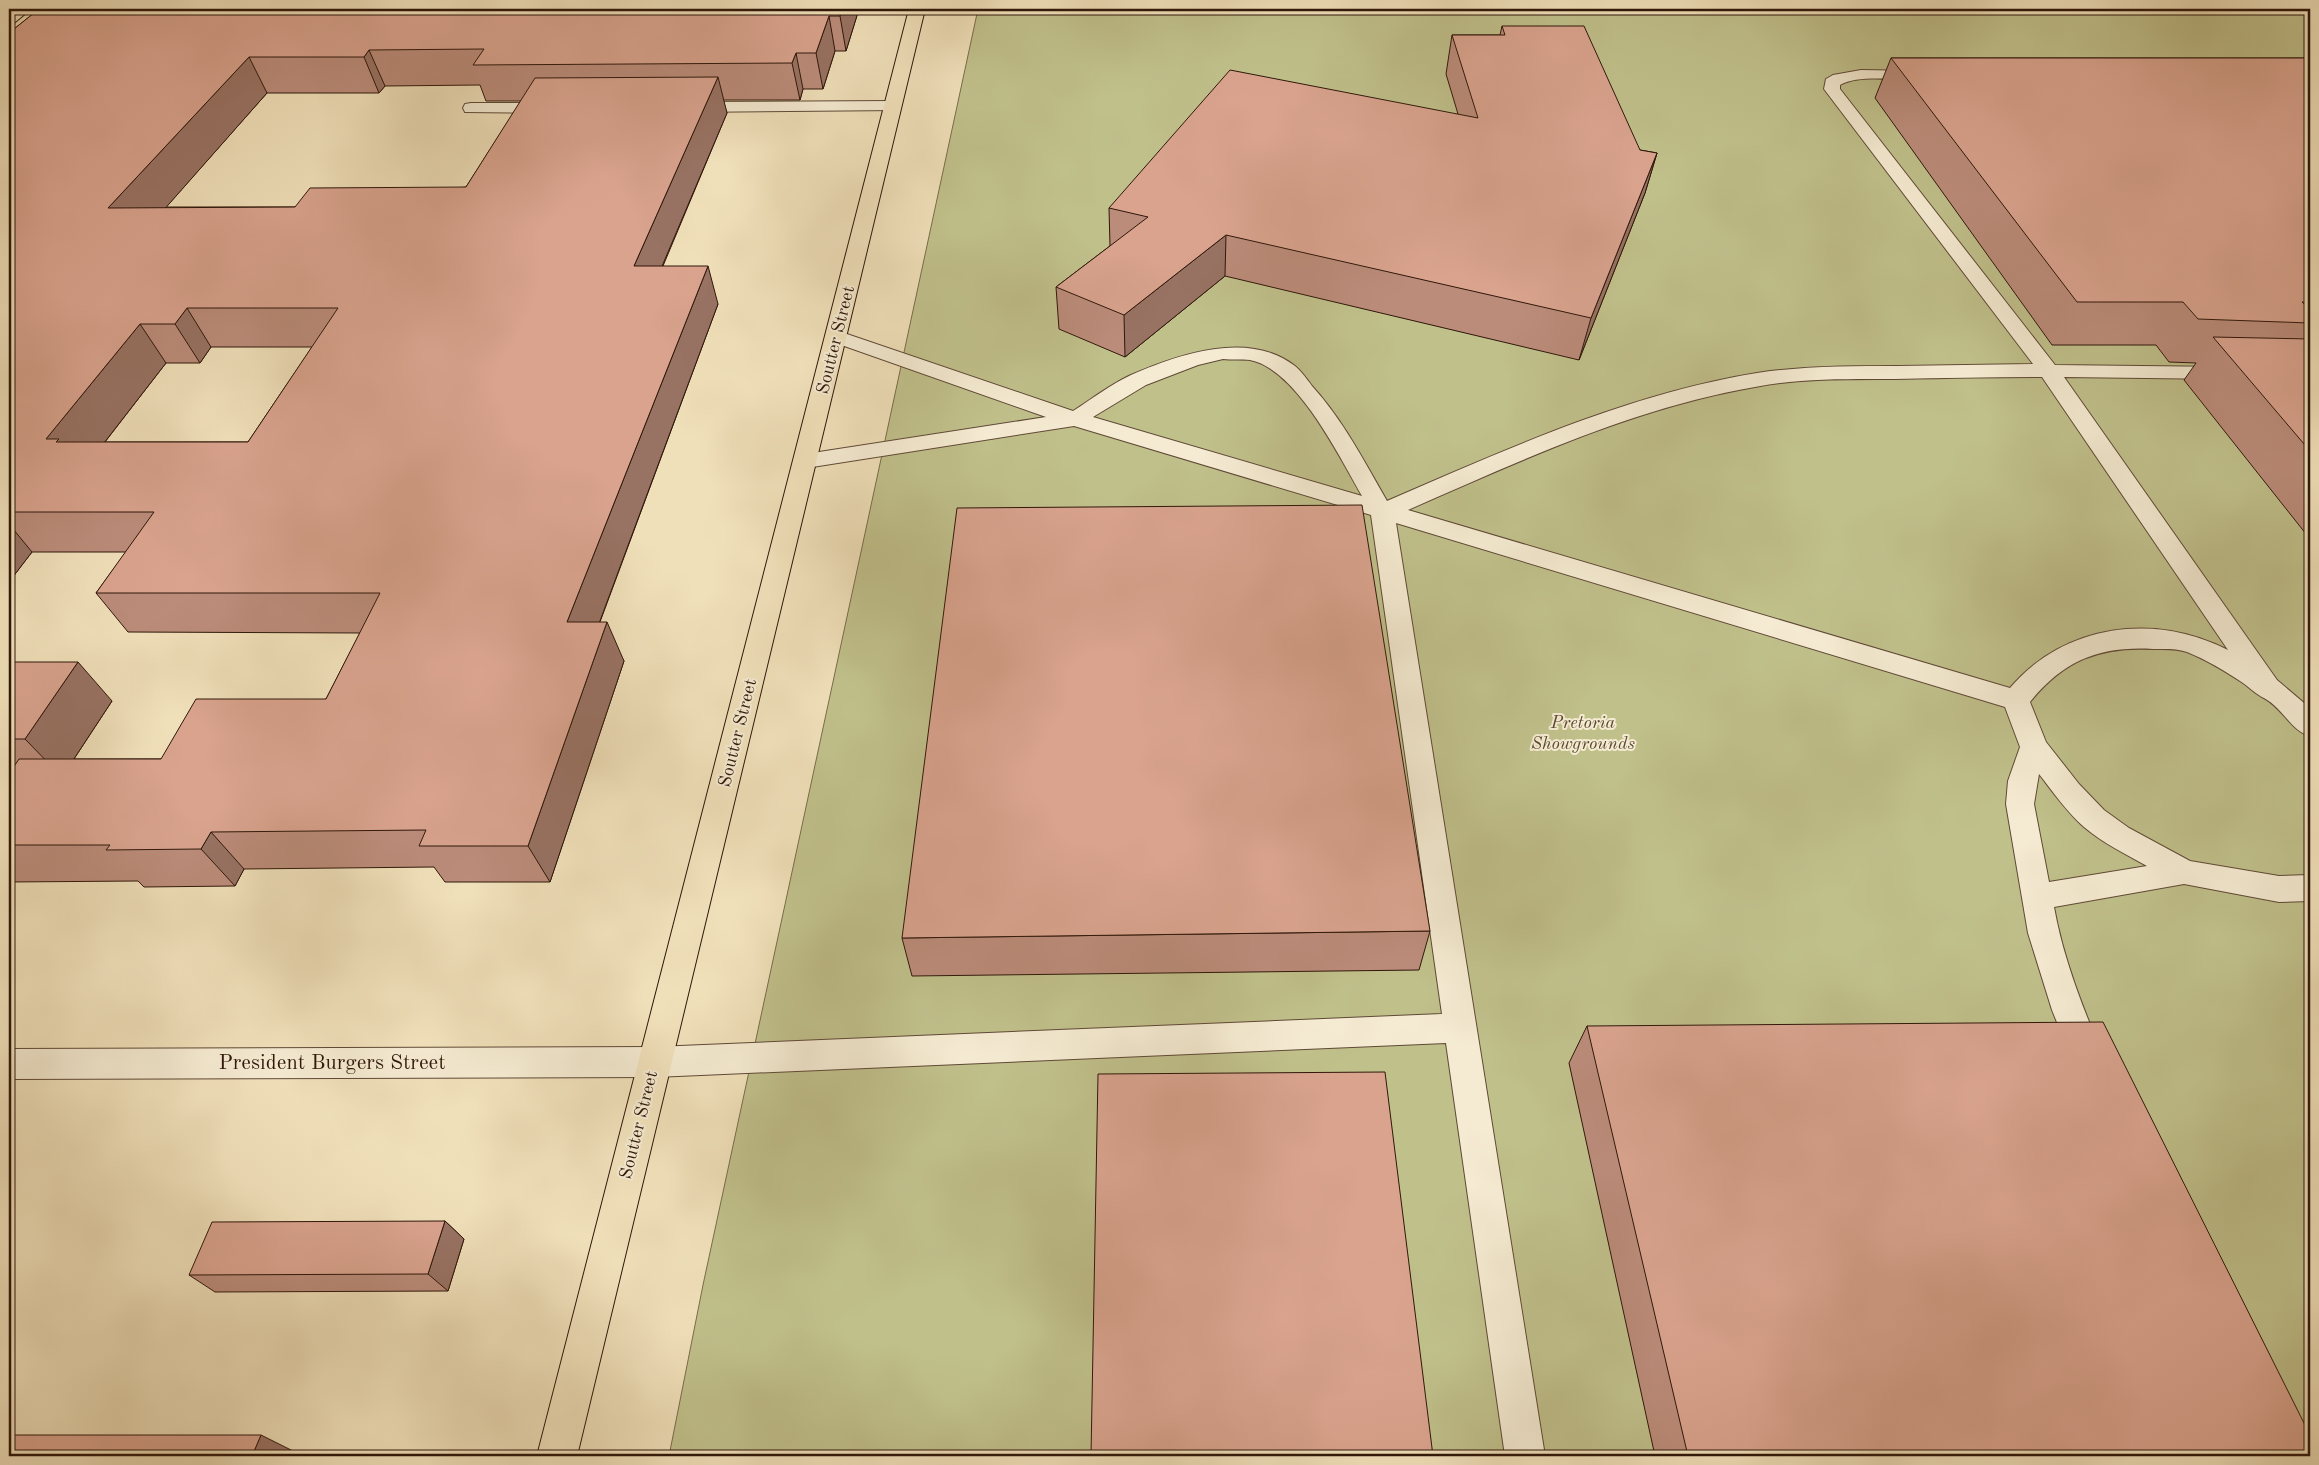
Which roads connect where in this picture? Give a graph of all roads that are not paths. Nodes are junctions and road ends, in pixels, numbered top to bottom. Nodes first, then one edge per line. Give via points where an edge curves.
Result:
1 (23, 9) edge
2 (917, 9) edge
3 (9, 20) edge
4 (1934, 76) edge
5 (893, 106) junction
6 (668, 107) edge
7 (471, 108) edge
8 (570, 108) edge
9 (836, 337) junction
10 (2048, 370) junction
11 (2243, 373) edge
12 (1075, 419) junction
13 (806, 461) junction
14 (1382, 512) junction
15 (2270, 690) junction
16 (2016, 700) junction
17 (2310, 726) edge
18 (2034, 747) junction
19 (2184, 872) junction
20 (2310, 888) edge
21 (2037, 897) junction
22 (1461, 1028) junction
23 (655, 1062) junction
24 (9, 1064) edge
25 (2099, 1087) edge
26 (558, 1456) edge
27 (1525, 1456) edge

1 - 3 main road
2 - 5 main road, Soutter Street
4 - 10 street via 1854,76 1837,79 1832,83 1832,89
5 - 6 street
5 - 9 main road, Soutter Street
7 - 8 street
9 - 12 street
9 - 13 main road, Soutter Street
10 - 11 street
10 - 14 street via 1796,374 1718,388 1597,421
10 - 15 street
12 - 13 street
12 - 14 street
12 - 14 street via 1138,380 1223,353 1255,354 1287,370 1315,402 1338,432
13 - 23 main road, Soutter Street
14 - 16 street
14 - 22 street
15 - 16 street via 2230,662 2182,641 2123,638 2083,646 2060,659 2031,680
15 - 17 street via 2290,704
16 - 18 street
18 - 19 street via 2094,818 2119,836
18 - 21 street via 2022,781 2020,804
19 - 20 street via 2279,889
19 - 21 street
21 - 25 street via 2043,933
22 - 23 street, President Burgers Street
22 - 27 street
23 - 24 street, President Burgers Street
23 - 26 main road, Soutter Street

